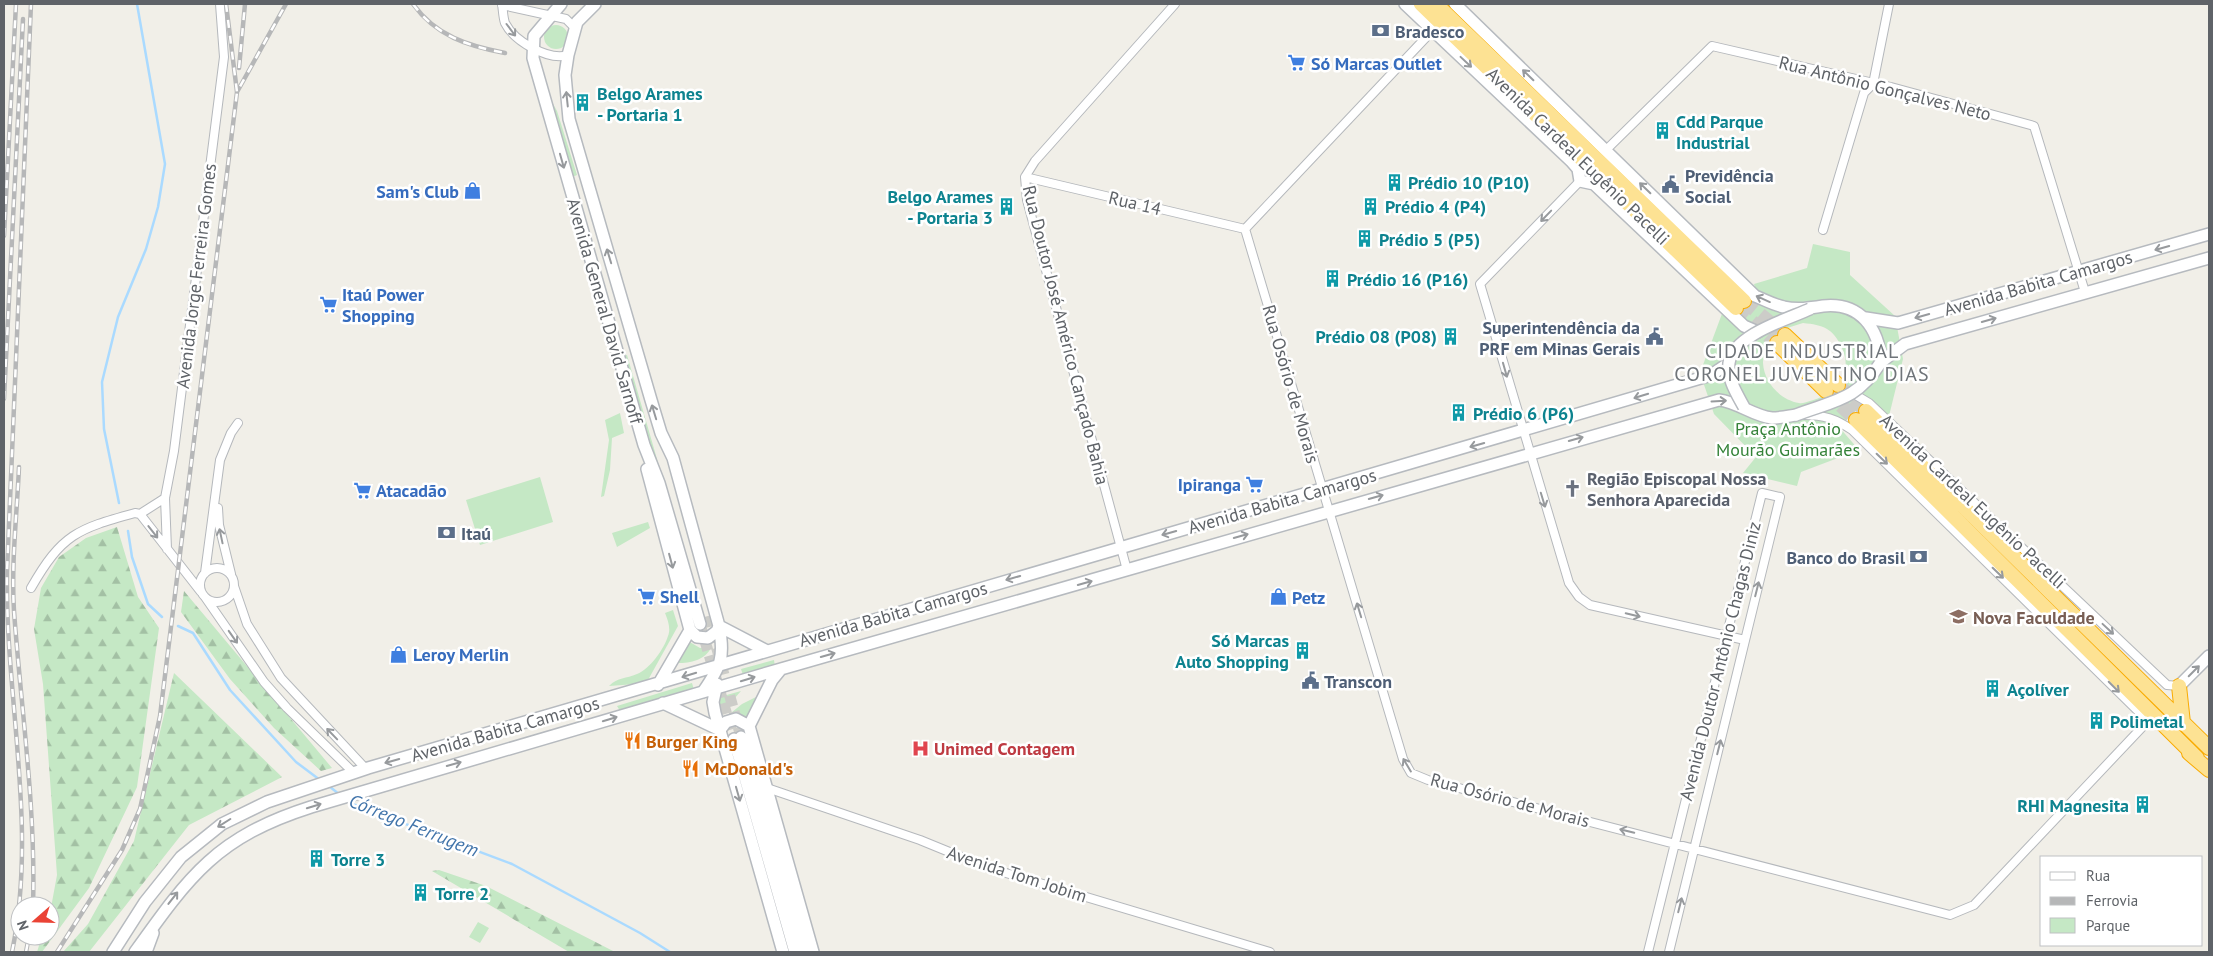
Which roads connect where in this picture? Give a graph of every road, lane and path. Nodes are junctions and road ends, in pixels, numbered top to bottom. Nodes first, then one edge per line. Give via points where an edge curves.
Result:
1 (220, 4) edge
2 (502, 4) edge
3 (561, 4) edge
4 (595, 4) edge
5 (1175, 4) edge
6 (1405, 4) edge
7 (1421, 4) edge
8 (1436, 4) edge
9 (1888, 4) edge
10 (1458, 5) edge
11 (548, 17) junction
12 (575, 28) junction
13 (1432, 30) junction
14 (532, 46) junction
15 (568, 55) junction
16 (1872, 84) junction
17 (1606, 150) junction
18 (1026, 177) junction
19 (1580, 181) junction
20 (1245, 229) junction
21 (1823, 230) dead end
22 (2209, 234) edge
23 (2209, 258) edge
24 (2078, 271) junction
25 (2086, 292) junction
26 (1810, 309) junction
27 (1866, 318) junction
28 (1758, 332) junction
29 (1781, 339) tunnel mouth
30 (1881, 362) junction
31 (1729, 363) junction
32 (1832, 388) tunnel mouth
33 (1854, 394) junction
34 (1744, 407) junction
35 (1796, 415) junction
36 (238, 423) dead end
37 (1524, 432) junction
38 (661, 433) junction
39 (1529, 453) junction
40 (1322, 489) junction
41 (216, 496) junction
42 (165, 498) junction
43 (1329, 511) junction
44 (140, 514) junction
45 (1122, 547) junction
46 (167, 549) junction
47 (183, 570) junction
48 (1127, 570) junction
49 (204, 574) junction
50 (232, 575) junction
51 (234, 586) junction
52 (31, 588) dead end
53 (204, 595) junction
54 (699, 623) junction
55 (719, 626) junction
56 (1728, 636) junction
57 (1745, 640) junction
58 (767, 651) junction
59 (2209, 656) edge
60 (734, 662) junction
61 (720, 666) junction
62 (781, 669) junction
63 (658, 685) junction
64 (2180, 686) junction
65 (715, 689) junction
66 (703, 692) junction
67 (663, 703) junction
68 (550, 716) junction
69 (2148, 721) junction
70 (2183, 723) junction
71 (749, 726) junction
72 (720, 730) junction
73 (553, 736) junction
74 (2209, 748) edge
75 (2197, 758) junction
76 (367, 769) junction
77 (2209, 770) edge
78 (352, 774) junction
79 (373, 788) junction
80 (766, 788) junction
81 (1674, 843) junction
82 (1694, 848) junction
83 (156, 922) junction
84 (114, 952) edge
85 (135, 952) edge
86 (146, 952) edge
87 (783, 952) edge
88 (795, 952) edge
89 (804, 952) edge
90 (813, 952) edge
91 (1270, 952) edge
92 (1648, 952) edge
93 (1669, 952) edge

1 - 42 street, Avenida Jorge Ferreira Gomes via 224,57 174,451
2 - 11 street
2 -> 14 street via 503,17 510,30 519,41
3 - 11 main road
4 - 12 main road, Avenida General David Sarnoff
5 - 18 street, Rua Doutor José Américo Cançado Bahia via 1035,161
6 - 13 main road, Avenida Cardeal Eugênio Pacelli
7 - 8 highway, Avenida Cardeal Eugênio Pacelli via 1740,304
9 - 16 street
17 -> 10 main road, Avenida Cardeal Eugênio Pacelli
11 - 12 street via 566,19
11 - 14 main road via 534,36
12 - 15 main road, Avenida General David Sarnoff
13 -> 19 main road, Avenida Cardeal Eugênio Pacelli via 1571,161 1578,169
13 - 20 street
14 - 15 street via 551,55
14 -> 54 main road, Avenida General David Sarnoff via 550,120 644,445 650,481
38 -> 15 main road, Avenida General David Sarnoff via 570,124 565,75
16 - 17 street, Rua Antônio Gonçalves Neto via 1712,46
16 - 21 street via 1864,93
16 - 24 street, Rua Antônio Gonçalves Neto via 2034,126
26 -> 17 main road, Avenida Cardeal Eugênio Pacelli via 1785,307 1755,296
18 - 20 street, Rua 14
18 - 45 street, Rua Doutor José Américo Cançado Bahia via 1027,200
19 - 28 main road, Avenida Cardeal Eugênio Pacelli via 1594,184 1744,326
19 -> 37 street via 1480,284
20 - 40 street, Rua Osório de Morais
22 -> 24 main road, Avenida Babita Camargos
23 - 25 main road, Avenida Babita Camargos
24 - 25 street, Rua Antônio Gonçalves Neto
24 -> 27 main road, Avenida Babita Camargos via 1897,323
30 -> 25 main road, Avenida Babita Camargos via 1905,344
26 - 27 main road via 1838,306 1854,310
26 - 28 main road, bridge
27 - 30 main road via 1880,345
28 - 31 main road, bridge via 1739,346
29 - 32 highway
30 - 33 main road, bridge
31 - 34 main road, bridge via 1732,387
31 -> 37 main road, Avenida Babita Camargos via 1711,375
33 - 35 main road, bridge
33 -> 64 street, Avenida Cardeal Eugênio Pacelli via 1869,403 2167,685
34 - 35 main road via 1773,418
39 -> 34 main road, Avenida Babita Camargos via 1718,400
35 -> 69 street, Avenida Cardeal Eugênio Pacelli via 1822,415 1840,421 1852,430
36 - 41 street via 220,460
37 - 39 street
37 -> 40 main road, Avenida Babita Camargos
38 - 54 main road, Avenida General David Sarnoff
38 - 55 main road, Avenida General David Sarnoff via 673,458
43 -> 39 main road, Avenida Babita Camargos
39 -> 56 street via 1569,583 1578,597 1590,605
40 - 43 street, Rua Osório de Morais
40 -> 45 main road, Avenida Babita Camargos
41 - 49 street
50 -> 41 street via 219,525
42 - 44 street
42 - 46 street, Avenida Jorge Ferreira Gomes
48 -> 43 main road, Avenida Babita Camargos
81 -> 43 street, Rua Osório de Morais via 1428,780 1411,772 1402,758
44 -> 46 street
44 - 52 street via 82,529 51,556
45 - 48 street, Rua Doutor José Américo Cançado Bahia
45 -> 58 main road, Avenida Babita Camargos
46 - 47 street
47 - 49 street via 193,576
47 - 53 street
62 -> 48 main road, Avenida Babita Camargos
49 - 50 street via 219,567
49 - 53 street via 200,584
50 - 51 street
51 - 53 street via 231,595 223,601 214,602
76 -> 51 street via 281,678 247,624
53 -> 78 street via 264,682
54 - 55 main road via 698,637 708,638
54 - 63 main road
55 - 58 main road
55 - 61 main road, Avenida General David Sarnoff via 723,650
56 - 57 street
57 -> 56 street, Avenida Doutor Antônio Chagas Diniz via 1780,496 1762,493
56 - 81 street, Avenida Doutor Antônio Chagas Diniz
82 -> 57 street, Avenida Doutor Antônio Chagas Diniz
58 - 60 main road, Avenida Babita Camargos
64 -> 59 main road
60 - 61 main road, Avenida Babita Camargos
60 - 65 main road
61 -> 63 main road, Avenida Babita Camargos
61 - 66 main road
65 -> 62 main road, Avenida Babita Camargos
62 - 71 main road
63 - 68 main road, Avenida Babita Camargos
64 - 70 highway
65 - 66 main road, Avenida Babita Camargos
65 - 72 main road via 713,702
66 - 67 main road, Avenida Babita Camargos
67 - 72 main road
73 -> 67 main road, Avenida Babita Camargos
68 - 73 main road via 558,727
68 -> 76 main road, Avenida Babita Camargos
69 - 75 highway
69 - 82 street, Rua Osório de Morais via 1974,905 1962,912 1948,915
70 - 74 highway, Avenida Cardeal Eugênio Pacelli
70 - 75 highway, Avenida Cardeal Eugênio Pacelli via 1861,416
71 - 72 main road via 741,720 730,720
71 - 80 main road
72 -> 87 main road
79 -> 73 main road, Avenida Babita Camargos
75 - 77 highway
76 - 78 main road, Avenida Babita Camargos
76 - 79 main road
78 -> 84 main road, Avenida Babita Camargos via 267,802 222,824 180,857 145,902
83 -> 79 main road, Avenida Babita Camargos via 204,864 240,836 268,822
80 - 90 main road
80 - 91 street, Avenida Tom Jobim via 920,840 986,867
81 - 82 street, Rua Osório de Morais
81 - 92 street, Avenida Doutor Antônio Chagas Diniz
93 -> 82 street, Avenida Doutor Antônio Chagas Diniz
83 - 85 main road, Avenida Babita Camargos
83 - 86 main road
88 - 89 main road via 738,738

